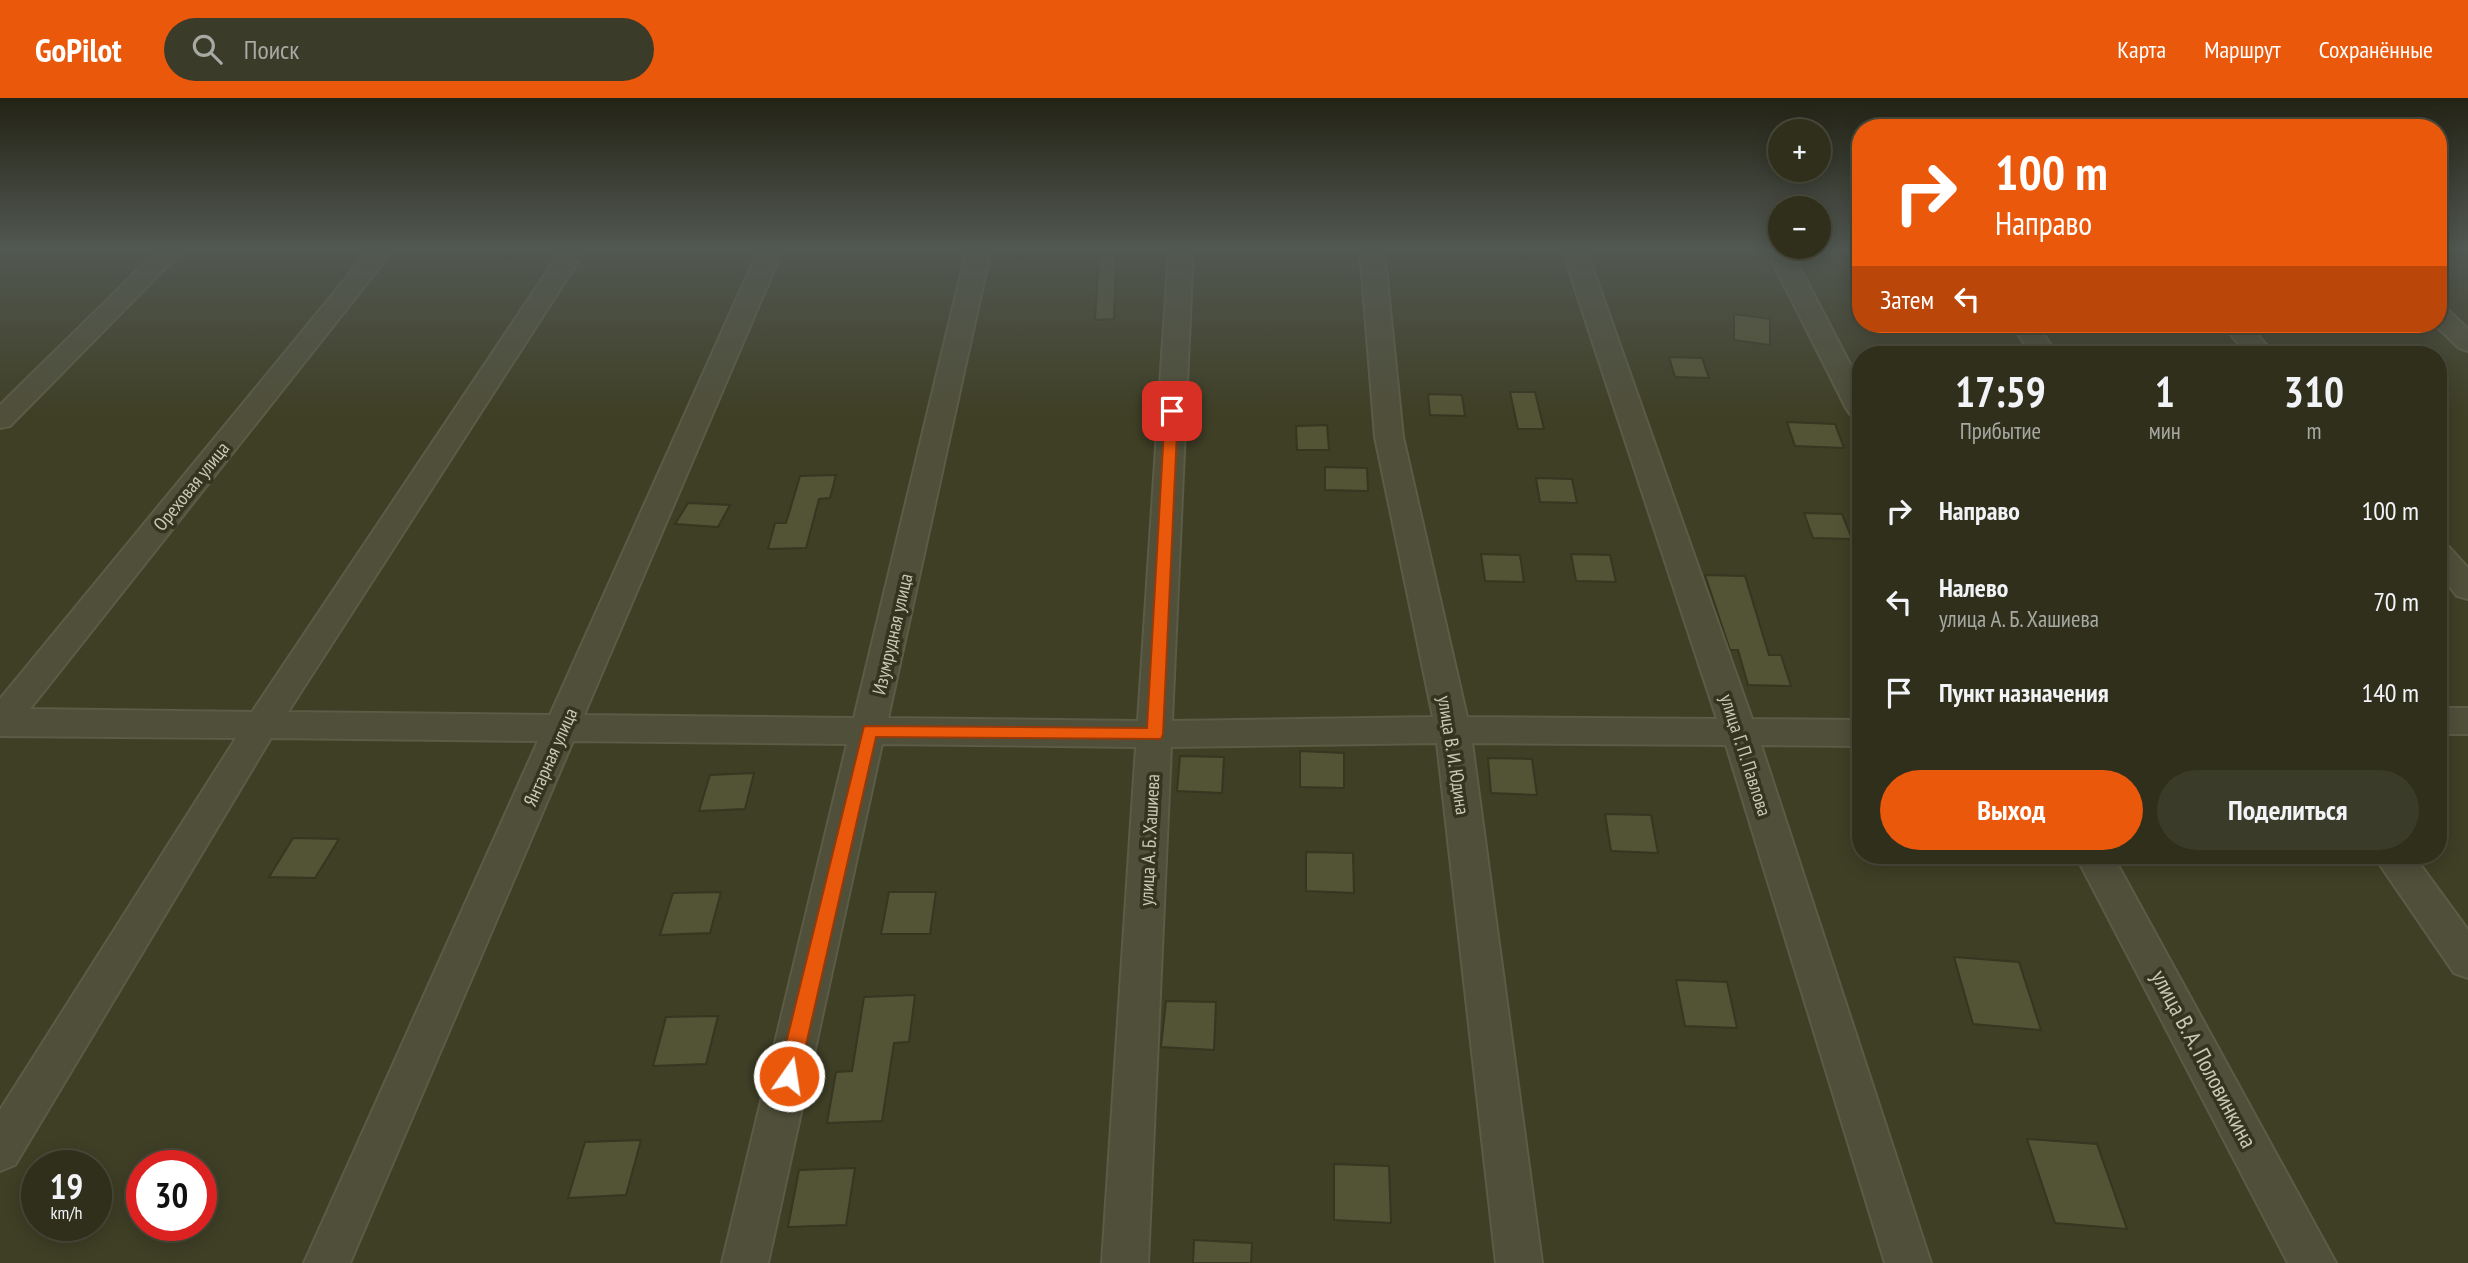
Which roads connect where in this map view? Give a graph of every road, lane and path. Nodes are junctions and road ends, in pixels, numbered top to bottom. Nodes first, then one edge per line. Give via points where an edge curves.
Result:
1 (118, 303) edge
2 (339, 303) edge
3 (538, 303) edge
4 (747, 303) edge
5 (967, 303) edge
6 (1178, 303) edge
7 (1377, 303) edge
8 (1593, 303) edge
9 (1806, 303) edge
10 (2447, 323) edge
11 (2468, 343) edge
12 (1852, 392) edge
13 (0, 420) edge
14 (2447, 564) edge
15 (2468, 588) edge
16 (2447, 720) edge
17 (2468, 721) edge
18 (0, 722) edge
19 (261, 724) junction
20 (563, 727) junction
21 (870, 730) junction
22 (1453, 730) junction
23 (1740, 732) junction
24 (1852, 733) edge
25 (1155, 734) junction
26 (2098, 864) edge
27 (2399, 864) edge
28 (2468, 961) edge
29 (0, 1150) edge
30 (327, 1263) edge
31 (745, 1263) edge
32 (1125, 1263) edge
33 (1519, 1263) edge
34 (1908, 1263) edge
35 (2313, 1263) edge

1 - 13 street
2 - 18 street, Ореховая улица
3 - 19 street
4 - 20 street, Янтарная улица
5 - 21 street, Изумрудная улица
6 - 25 street, улица А. Б. Хашиева
7 - 22 street, улица В. И. Юдина via 1389,437
8 - 23 street, улица Г. П. Павлова
9 - 12 street
10 - 11 street
14 - 15 street
16 - 17 street
18 - 19 street
19 - 20 street
19 - 29 street
20 - 21 street
20 - 30 street, Янтарная улица
21 - 25 street
21 - 31 street, Изумрудная улица
22 - 23 street
22 - 25 street
22 - 33 street, улица В. И. Юдина
23 - 24 street
23 - 34 street, улица Г. П. Павлова
25 - 32 street, улица А. Б. Хашиева
26 - 35 street, улица В. А. Половинкина
27 - 28 street

